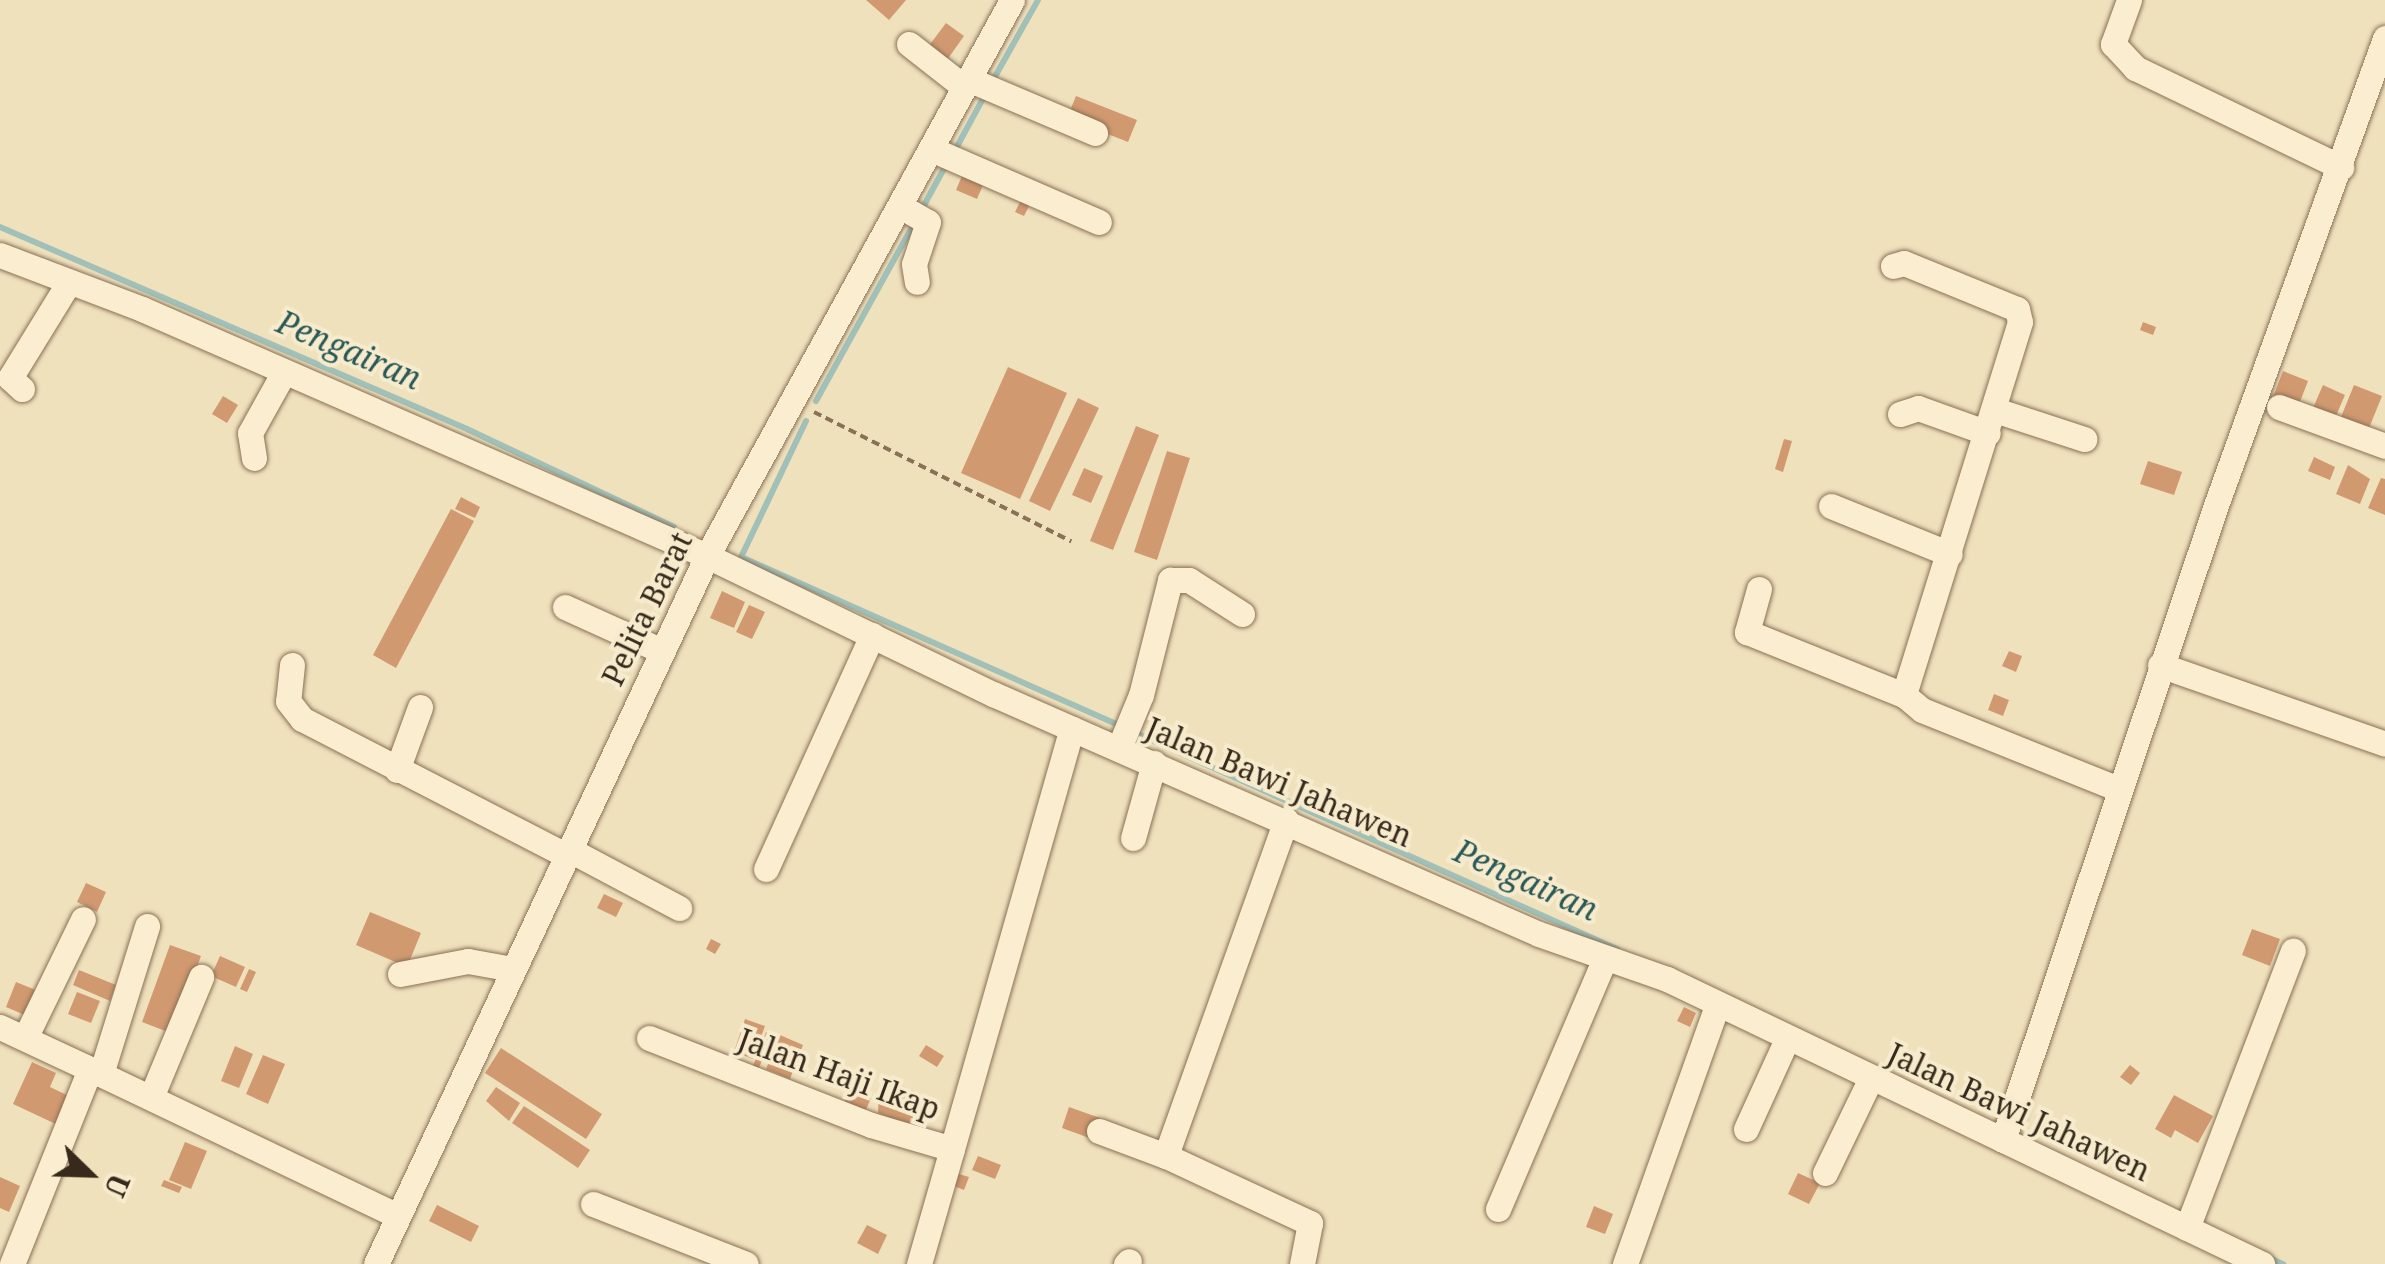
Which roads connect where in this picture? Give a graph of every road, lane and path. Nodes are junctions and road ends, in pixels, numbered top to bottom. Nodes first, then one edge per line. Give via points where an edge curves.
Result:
1 (1012, 0) edge
2 (2129, 0) edge
3 (2385, 38) edge
4 (909, 44) dead end
5 (966, 83) junction
6 (1095, 134) dead end
7 (930, 149) junction
8 (2341, 167) junction
9 (900, 206) junction
10 (1099, 222) dead end
11 (0, 255) edge
12 (1893, 266) dead end
13 (69, 282) junction
14 (917, 282) dead end
15 (284, 372) junction
16 (22, 390) dead end
17 (792, 402) junction
18 (2279, 407) dead end
19 (1900, 414) dead end
20 (1991, 421) junction
21 (2084, 439) dead end
22 (2385, 446) edge
23 (254, 458) dead end
24 (1832, 506) dead end
25 (1071, 541) dead end
26 (1950, 554) junction
27 (708, 556) junction
28 (1759, 589) dead end
29 (565, 607) dead end
30 (1242, 614) dead end
31 (872, 636) junction
32 (662, 651) junction
33 (292, 665) dead end
34 (2160, 665) junction
35 (1904, 696) junction
36 (420, 707) dead end
37 (1072, 728) junction
38 (2385, 744) edge
39 (1119, 748) junction
40 (1154, 762) junction
41 (397, 770) junction
42 (2118, 789) junction
43 (1286, 820) junction
44 (1132, 838) dead end
45 (567, 852) junction
46 (766, 869) dead end
47 (679, 908) dead end
48 (82, 919) dead end
49 (147, 926) dead end
50 (2293, 952) dead end
51 (1604, 961) junction
52 (512, 969) junction
53 (400, 974) dead end
54 (201, 978) dead end
55 (1717, 1006) junction
56 (0, 1028) edge
57 (25, 1038) junction
58 (649, 1038) dead end
59 (1787, 1038) junction
60 (96, 1072) junction
61 (1871, 1078) junction
62 (152, 1095) junction
63 (1746, 1129) dead end
64 (1100, 1131) dead end
65 (2003, 1140) junction
66 (952, 1149) junction
67 (1166, 1156) junction
68 (1826, 1173) dead end
69 (593, 1204) dead end
70 (1498, 1209) dead end
71 (396, 1215) junction
72 (2186, 1228) junction
73 (12, 1264) edge
74 (376, 1264) edge
75 (746, 1264) edge
76 (918, 1264) edge
77 (1302, 1264) edge
78 (1625, 1264) edge
79 (2262, 1264) edge

1 - 5 street, Pelita Barat
2 - 8 street via 2113,38 2128,62
3 - 8 street
4 - 5 street
5 - 6 street
5 - 7 street, Pelita Barat
7 - 9 street, Pelita Barat
7 - 10 street
8 - 34 street
9 - 14 street via 928,222 914,264
9 - 17 street, Pelita Barat
11 - 13 street, Jalan Bawi Jahawen
12 - 20 street via 1904,263 2017,309 2020,322
13 - 15 street, Jalan Bawi Jahawen
13 - 16 street via 10,378
15 - 23 street via 250,433
15 - 27 street, Jalan Bawi Jahawen
17 - 25 path
17 - 27 street, Pelita Barat
18 - 22 street
19 - 20 street via 1918,408
20 - 21 street
20 - 26 street
24 - 26 street
26 - 35 street
27 - 31 street, Jalan Bawi Jahawen
27 - 32 street, Pelita Barat
28 - 35 street via 1748,632
29 - 32 street
30 - 39 street via 1189,580 1170,580 1141,694
31 - 37 street, Jalan Bawi Jahawen
31 - 46 street
32 - 45 street, Pelita Barat
33 - 41 street via 288,701 302,719
34 - 38 street
34 - 42 street
35 - 42 street via 1922,710
36 - 41 street
37 - 39 street, Jalan Bawi Jahawen
37 - 66 street
39 - 40 street, Jalan Bawi Jahawen
40 - 43 street, Jalan Bawi Jahawen
40 - 44 street
41 - 45 street
42 - 65 street
43 - 51 street, Jalan Bawi Jahawen
43 - 67 street
45 - 47 street
45 - 52 street, Pelita Barat
48 - 57 street
49 - 60 street
50 - 72 street
51 - 55 street, Jalan Bawi Jahawen via 1667,979
51 - 70 street
52 - 53 street via 468,961
52 - 71 street, Pelita Barat
54 - 62 street
55 - 59 street, Jalan Bawi Jahawen
55 - 78 street
56 - 57 street
57 - 60 street
58 - 66 street, Jalan Haji Ikap via 871,1125
59 - 61 street, Jalan Bawi Jahawen
59 - 63 street
60 - 62 street
60 - 73 street
61 - 65 street, Jalan Bawi Jahawen
61 - 68 street
62 - 71 street
64 - 67 street
65 - 72 street, Jalan Bawi Jahawen
66 - 76 street, Jalan Haji Ikap
67 - 77 street via 1310,1223
69 - 75 street
71 - 74 street, Pelita Barat
72 - 79 street, Jalan Bawi Jahawen

